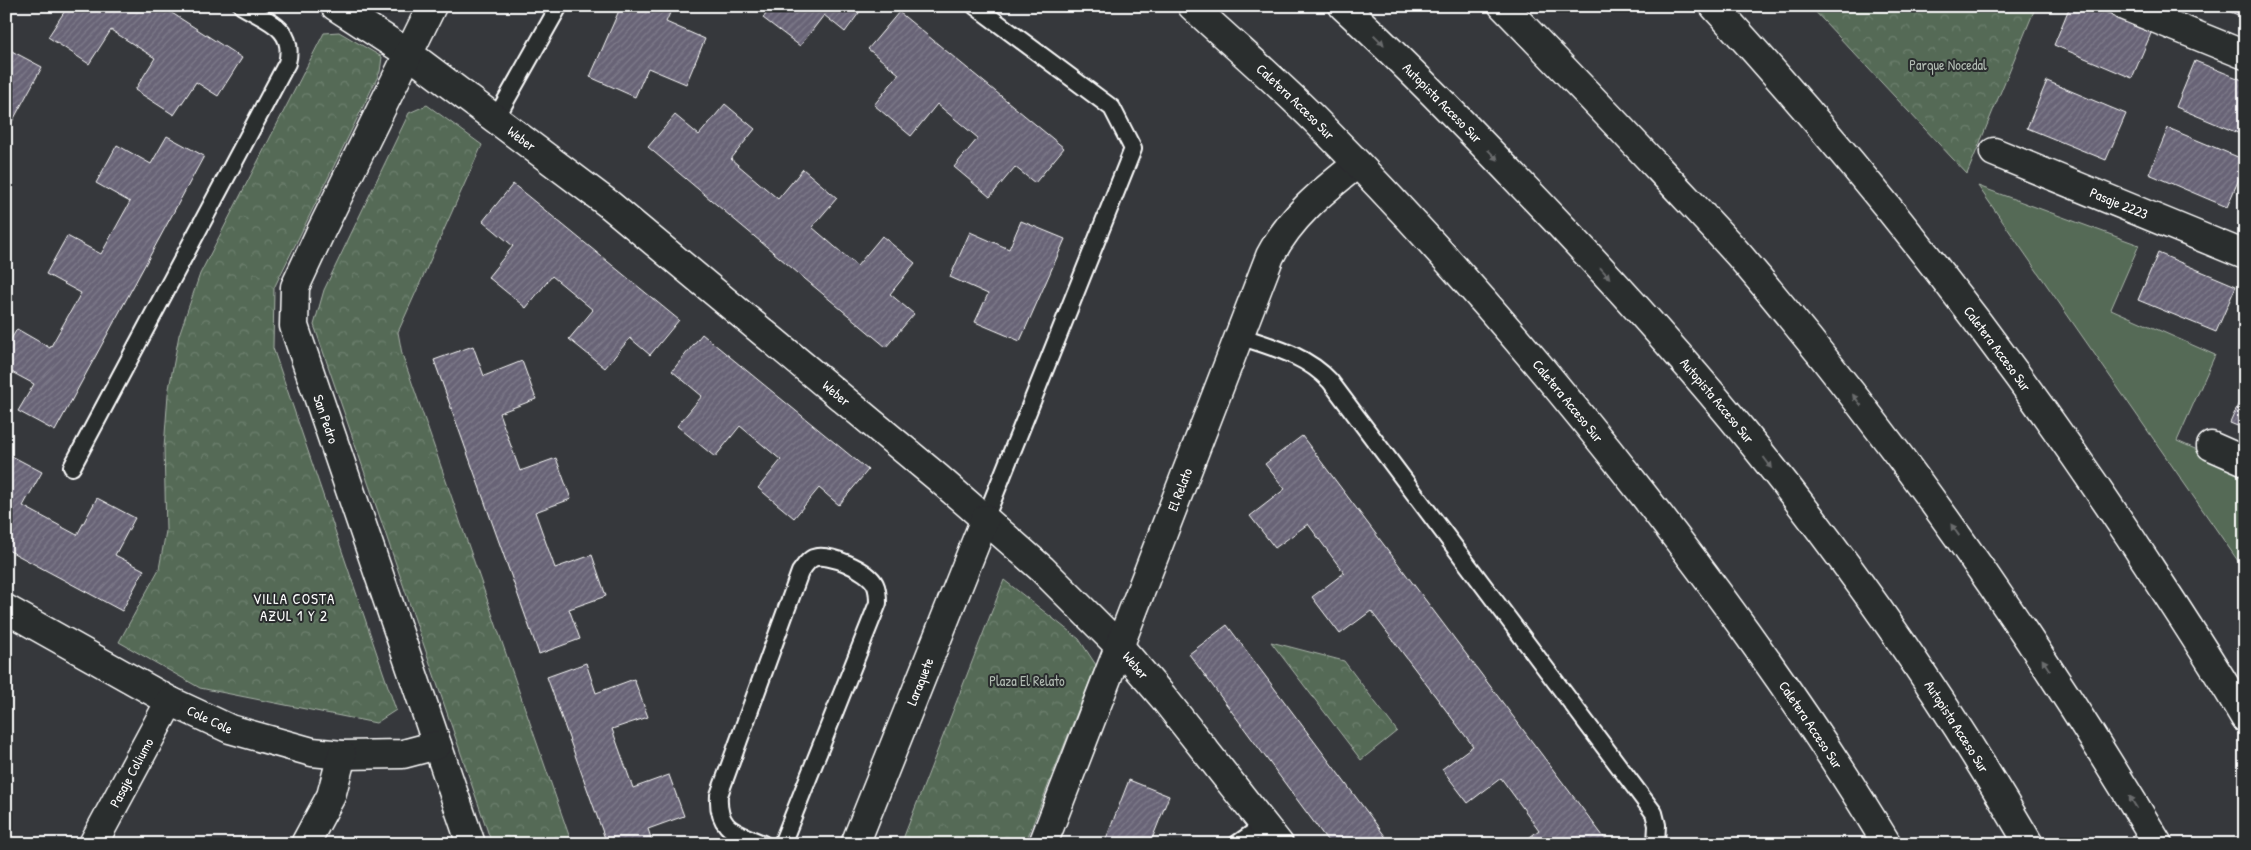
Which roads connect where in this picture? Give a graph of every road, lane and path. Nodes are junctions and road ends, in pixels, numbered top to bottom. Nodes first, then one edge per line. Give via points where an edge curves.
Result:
1 (242, 6) edge
2 (335, 6) edge
3 (432, 6) edge
4 (559, 6) edge
5 (975, 6) edge
6 (1192, 6) edge
7 (1343, 6) edge
8 (1503, 6) edge
9 (1714, 6) edge
10 (2124, 6) edge
11 (409, 54) junction
12 (2245, 55) edge
13 (496, 118) junction
14 (1994, 152) dead end
15 (1357, 164) junction
16 (2245, 255) edge
17 (1239, 336) junction
18 (2211, 446) dead end
19 (2245, 461) edge
20 (72, 467) dead end
21 (985, 518) junction
22 (8, 615) edge
23 (1119, 646) junction
24 (170, 701) junction
25 (2245, 718) edge
26 (437, 745) junction
27 (342, 756) junction
28 (1271, 834) edge
29 (93, 844) edge
30 (305, 844) edge
31 (472, 844) edge
32 (763, 844) edge
33 (782, 844) edge
34 (855, 844) edge
35 (1043, 844) edge
36 (1237, 844) edge
37 (1656, 844) edge
38 (1887, 844) edge
39 (2029, 844) edge
40 (2158, 844) edge

1 - 20 lane via 284,33 290,53 287,63
2 - 11 main road, Weber
3 - 11 main road, San Pedro
4 - 13 lane
5 - 21 lane via 1112,108 1133,149
6 - 15 main road, Caletera Acceso Sur via 1313,118
7 -> 39 main road, Autopista Acceso Sur via 1463,123 1576,241 1750,440 1901,641 1964,736
40 -> 8 main road via 2058,683 1954,528 1816,348 1737,253
9 - 25 main road, Caletera Acceso Sur via 1856,166 1956,292 2094,483
10 - 12 main road
11 - 13 main road, Weber
11 - 26 main road, San Pedro via 295,287 294,326
13 - 21 main road, Weber via 706,282
14 - 16 main road, Pasaje 2223
15 - 17 main road, El Relato via 1303,209 1278,241
15 - 38 main road, Caletera Acceso Sur via 1546,372 1672,532 1784,685
17 - 23 main road, El Relato
17 - 37 lane via 1302,358 1330,381 1650,808 1657,825
18 - 19 main road
21 - 23 main road, Weber via 1049,575
21 - 34 main road, Laraquete
22 - 24 main road, Cole Cole
23 - 28 main road, Weber via 1164,697
23 - 35 main road, El Relato
24 - 27 main road, Cole Cole via 230,729 312,752
24 - 29 main road, Pasaje Coliumo
26 - 27 main road, Cole Cole via 403,754
26 - 31 main road, San Pedro
27 - 30 main road via 332,796
28 - 36 lane
32 - 33 lane via 730,830 721,818 719,795 800,572 813,559 827,557 869,576 875,584 878,603

